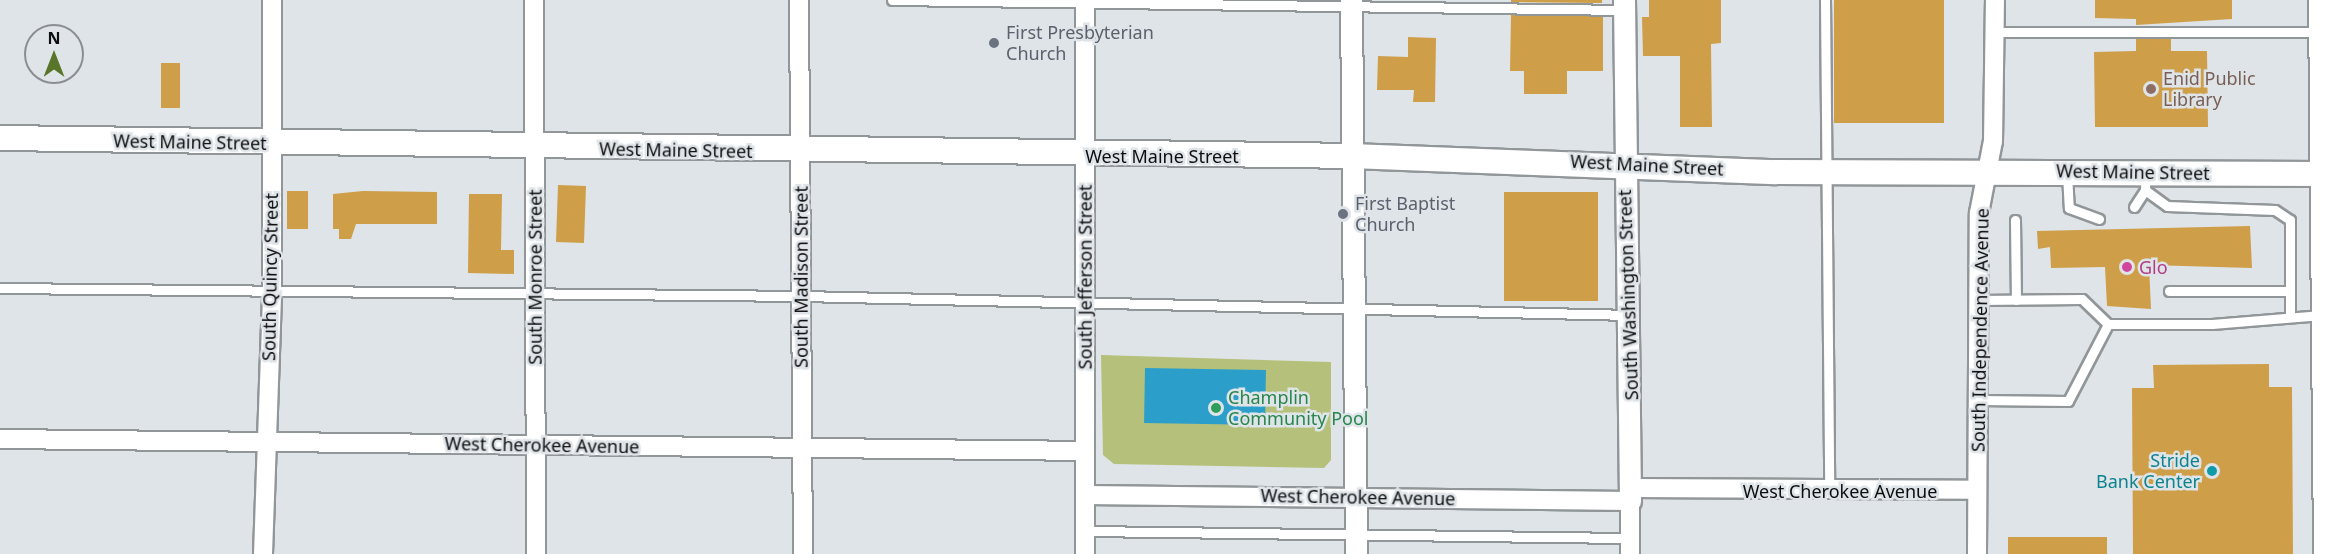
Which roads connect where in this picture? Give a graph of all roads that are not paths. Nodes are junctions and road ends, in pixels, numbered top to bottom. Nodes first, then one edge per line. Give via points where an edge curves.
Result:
1 (272, 0) edge
2 (534, 0) edge
3 (799, 0) edge
4 (892, 0) edge
5 (1825, 0) edge
6 (1995, 0) edge
7 (2321, 0) edge
8 (1085, 1) edge
9 (1351, 3) edge
10 (1624, 5) edge
11 (1996, 32) junction
12 (2322, 32) junction
13 (0, 138) edge
14 (272, 144) junction
15 (534, 148) junction
16 (800, 152) junction
17 (1085, 156) junction
18 (1351, 156) junction
19 (1623, 162) junction
20 (1988, 170) junction
21 (1825, 171) junction
22 (2067, 171) junction
23 (2326, 174) edge
24 (2146, 181) junction
25 (2134, 207) dead end
26 (2098, 219) dead end
27 (2016, 220) dead end
28 (0, 288) edge
29 (272, 290) junction
30 (2169, 291) dead end
31 (2290, 291) junction
32 (535, 293) junction
33 (801, 296) junction
34 (1978, 300) junction
35 (2016, 300) junction
36 (1085, 306) junction
37 (1357, 311) junction
38 (1632, 315) junction
39 (2290, 316) junction
40 (2108, 324) junction
41 (2326, 326) edge
42 (2327, 384) edge
43 (1978, 400) junction
44 (0, 439) edge
45 (265, 442) junction
46 (536, 445) junction
47 (802, 449) junction
48 (1085, 451) junction
49 (1977, 490) junction
50 (1828, 492) junction
51 (1085, 495) junction
52 (1631, 495) junction
53 (2327, 495) edge
54 (1356, 496) junction
55 (1085, 531) junction
56 (1356, 545) edge
57 (1630, 546) edge
58 (263, 554) edge
59 (536, 554) edge
60 (803, 554) edge
61 (1085, 554) edge
62 (1977, 554) edge
63 (2326, 554) edge

1 - 14 street, South Quincy Street
2 - 15 street, South Monroe Street
3 - 16 street, South Madison Street
4 - 8 lane
5 - 21 lane
6 - 11 street, South Independence Avenue
7 - 12 main road
8 - 9 lane
8 - 17 street, South Jefferson Street
9 - 10 lane
9 - 18 street
10 - 19 street, South Washington Street
11 - 12 lane
11 - 20 street, South Independence Avenue
12 - 23 main road
13 - 14 main road, West Maine Street
14 - 15 main road, West Maine Street
14 - 29 street, South Quincy Street
15 - 16 main road, West Maine Street
15 - 32 street, South Monroe Street
16 - 17 main road, West Maine Street
16 - 33 street, South Madison Street
17 - 18 main road, West Maine Street
17 - 36 street, South Jefferson Street
18 - 19 main road, West Maine Street
18 - 37 street
19 - 21 main road, West Maine Street
19 - 38 street, South Washington Street
20 - 21 main road, West Maine Street
20 - 22 main road, West Maine Street
20 - 34 street, South Independence Avenue via 1979,213
21 - 50 lane
22 - 24 main road, West Maine Street
22 - 26 lane via 2069,208
23 - 24 main road, West Maine Street
23 - 41 main road
24 - 25 lane
24 - 31 lane via 2167,206 2266,209 2290,220
27 - 35 lane
28 - 29 lane
29 - 32 lane
29 - 45 street, South Quincy Street
30 - 31 lane
31 - 39 lane
32 - 33 lane
32 - 46 street, South Monroe Street
33 - 36 lane
33 - 47 street, South Madison Street
34 - 35 lane
34 - 43 street, South Independence Avenue
35 - 40 lane via 2082,299
36 - 37 lane
36 - 48 street, South Jefferson Street
37 - 38 lane
37 - 54 street
38 - 52 street, South Washington Street
39 - 40 lane via 2212,324
39 - 41 lane
40 - 43 lane via 2068,401
41 - 42 main road
42 - 53 main road
43 - 49 street, South Independence Avenue
44 - 45 street, West Cherokee Avenue
45 - 46 street, West Cherokee Avenue
45 - 58 street, South Quincy Street
46 - 47 street, West Cherokee Avenue
46 - 59 street, South Monroe Street
47 - 48 street, West Cherokee Avenue
47 - 60 street, South Madison Street
48 - 51 street, South Jefferson Street
49 - 50 street, West Cherokee Avenue
49 - 62 street, South Independence Avenue
50 - 52 street, West Cherokee Avenue
51 - 54 street, West Cherokee Avenue
51 - 55 street, South Jefferson Street
52 - 54 street, West Cherokee Avenue
52 - 57 street, South Washington Street
53 - 63 main road
54 - 56 street
55 - 56 lane
55 - 61 street, South Jefferson Street
56 - 57 lane

